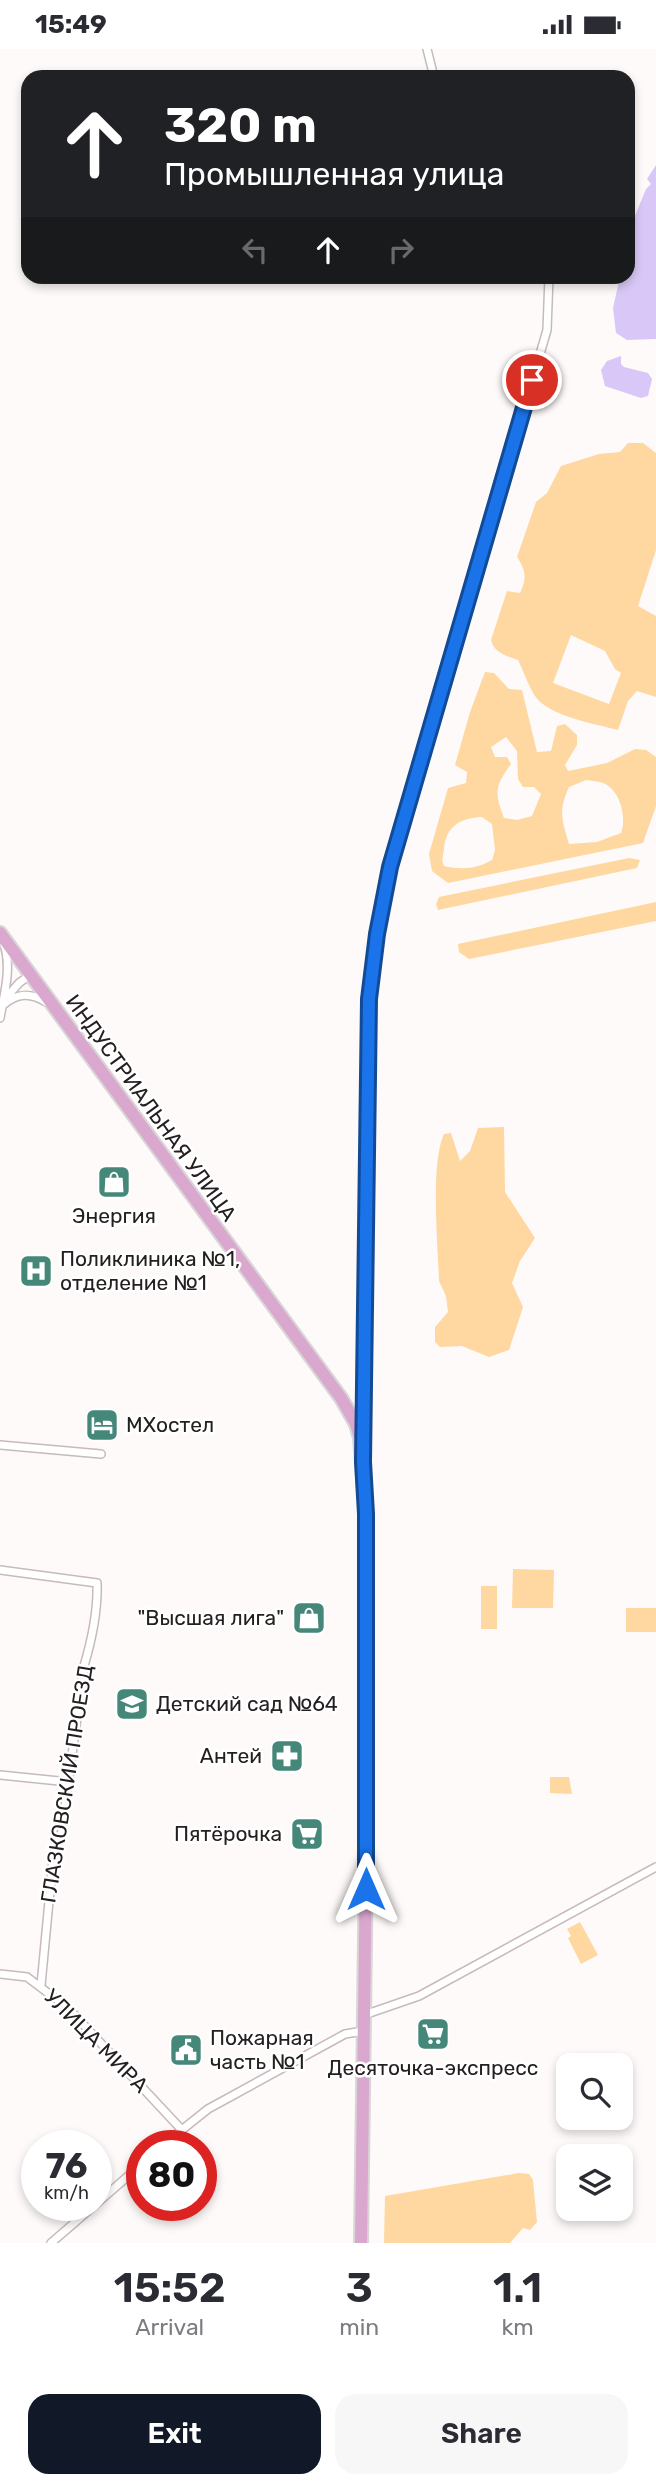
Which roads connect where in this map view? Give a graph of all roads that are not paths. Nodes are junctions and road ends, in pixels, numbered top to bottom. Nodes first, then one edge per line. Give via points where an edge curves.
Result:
1 (427, 49) edge
2 (432, 70) edge
3 (549, 284) edge
4 (0, 933) edge
5 (30, 975) junction
6 (2, 1005) junction
7 (53, 1007) junction
8 (0, 1019) edge
9 (0, 1445) edge
10 (101, 1454) dead end
11 (363, 1462) junction
12 (0, 1570) edge
13 (0, 1775) edge
14 (69, 1782) junction
15 (656, 1867) edge
16 (0, 1974) edge
17 (41, 1985) junction
18 (364, 2015) junction
19 (364, 2031) junction
20 (181, 2129) joint
21 (126, 2178) edge
22 (112, 2190) edge
23 (76, 2221) edge
24 (51, 2243) edge
25 (361, 2243) edge

1 - 2 street
3 - 11 street via 547,330 390,867 377,934 369,999
4 - 5 highway, ИНДУСТРИАЛЬНАЯ УЛИЦА
4 - 6 street via 7,968
5 - 6 street
5 - 7 highway, ИНДУСТРИАЛЬНАЯ УЛИЦА
6 - 7 street via 30,994
6 - 8 street
7 - 11 highway, ИНДУСТРИАЛЬНАЯ УЛИЦА via 341,1398 356,1424
9 - 10 street
11 - 18 highway, ИНДУСТРИАЛЬНАЯ УЛИЦА
12 - 14 street, ГЛАЗКОВСКИЙ ПРОЕЗД via 97,1583
13 - 14 street
14 - 17 street, ГЛАЗКОВСКИЙ ПРОЕЗД via 61,1836 54,1849
15 - 18 street via 419,1996
16 - 17 street, УЛИЦА МИРА via 27,1977
17 - 20 street, УЛИЦА МИРА
18 - 19 highway, ИНДУСТРИАЛЬНАЯ УЛИЦА
19 - 20 street via 345,2035 208,2109
19 - 25 highway, ИНДУСТРИАЛЬНАЯ УЛИЦА
21 - 22 street
23 - 24 street

